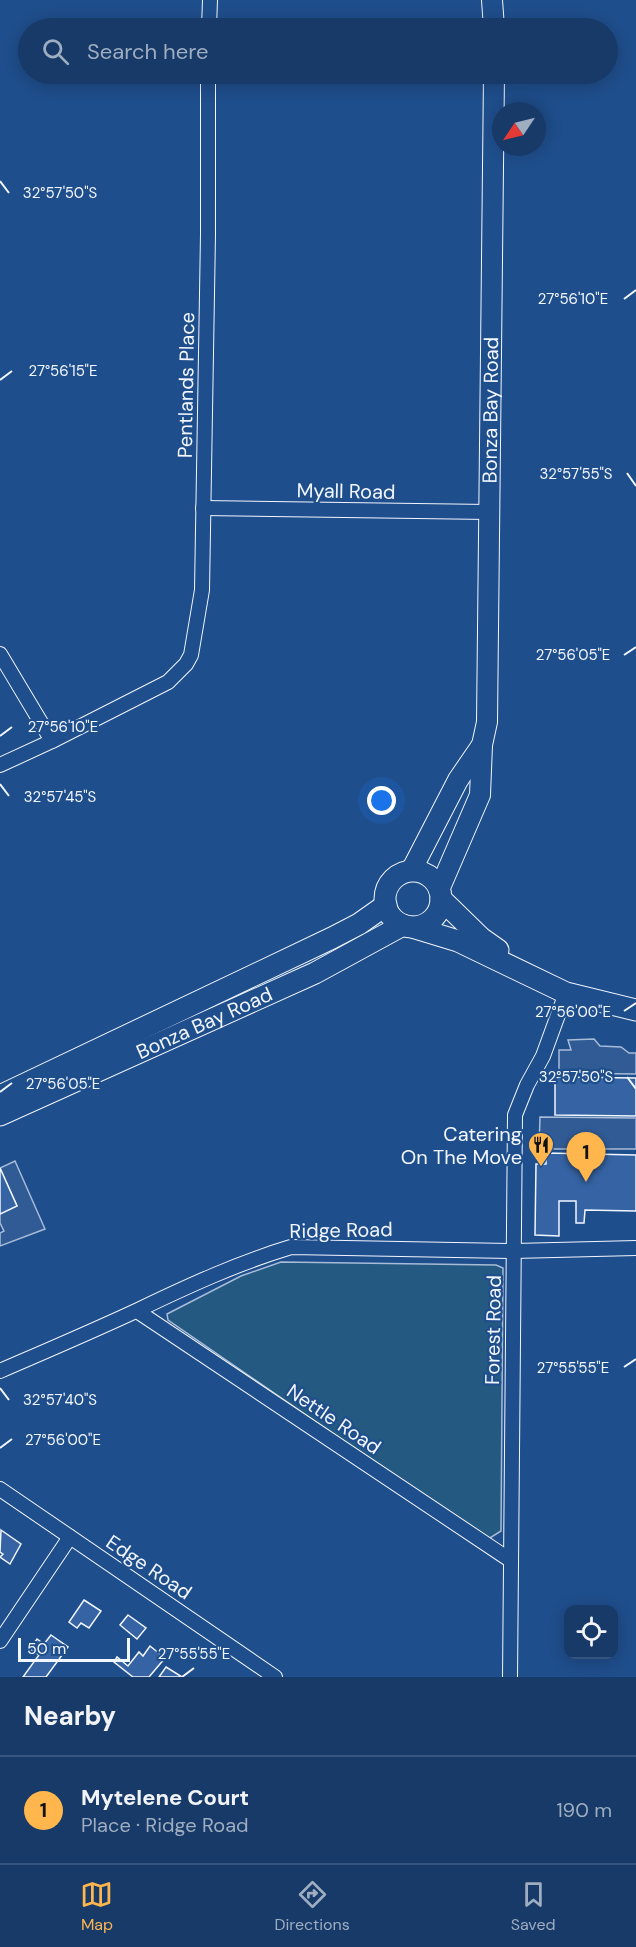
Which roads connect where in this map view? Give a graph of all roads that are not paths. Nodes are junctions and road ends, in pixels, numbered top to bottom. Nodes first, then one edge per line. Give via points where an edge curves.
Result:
1 (210, 0) edge
2 (492, 0) edge
3 (209, 18) edge
4 (493, 18) edge
5 (208, 84) edge
6 (494, 84) edge
7 (203, 508) junction
8 (489, 512) junction
9 (0, 654) edge
10 (52, 741) junction
11 (483, 745) junction
12 (0, 765) edge
13 (411, 871) junction
14 (440, 894) junction
15 (386, 905) junction
16 (408, 926) junction
17 (534, 977) junction
18 (566, 993) junction
19 (636, 1011) edge
20 (0, 1096) edge
21 (0, 1115) edge
22 (636, 1248) edge
23 (514, 1251) junction
24 (137, 1311) junction
25 (0, 1371) edge
26 (0, 1489) edge
27 (70, 1537) junction
28 (510, 1560) junction
29 (0, 1641) edge
30 (275, 1677) edge
31 (510, 1677) edge

1 - 3 street
2 - 4 street
5 - 7 street, Pentlands Place
6 - 8 street, Bonza Bay Road
7 - 8 street, Myall Road
7 - 10 street, Pentlands Place via 202,590 195,639 186,664 163,685
8 - 11 street, Bonza Bay Road via 487,715
9 - 10 street
10 - 12 street, Pentlands Place
11 - 13 street, Bonza Bay Road via 458,780
11 - 14 street, Bonza Bay Road via 480,795
13 - 14 main road via 429,876
13 - 15 main road via 393,879 385,895
14 - 16 main road via 435,916 429,922
14 - 17 main road via 481,938
15 - 16 main road via 389,914
15 - 20 main road, Bonza Bay Road via 332,938
16 - 17 main road via 458,941
16 - 21 main road, Bonza Bay Road via 315,973
17 - 18 main road
18 - 19 main road
18 - 23 street, Forest Road via 546,1051 515,1115
22 - 23 street, Ridge Road
23 - 24 street, Ridge Road via 291,1247 191,1284
23 - 28 street, Forest Road
24 - 25 street, Ridge Road
24 - 28 street, Nettle Road
26 - 27 street, Edge Road
27 - 29 street
27 - 30 street, Edge Road
28 - 31 street, Forest Road

